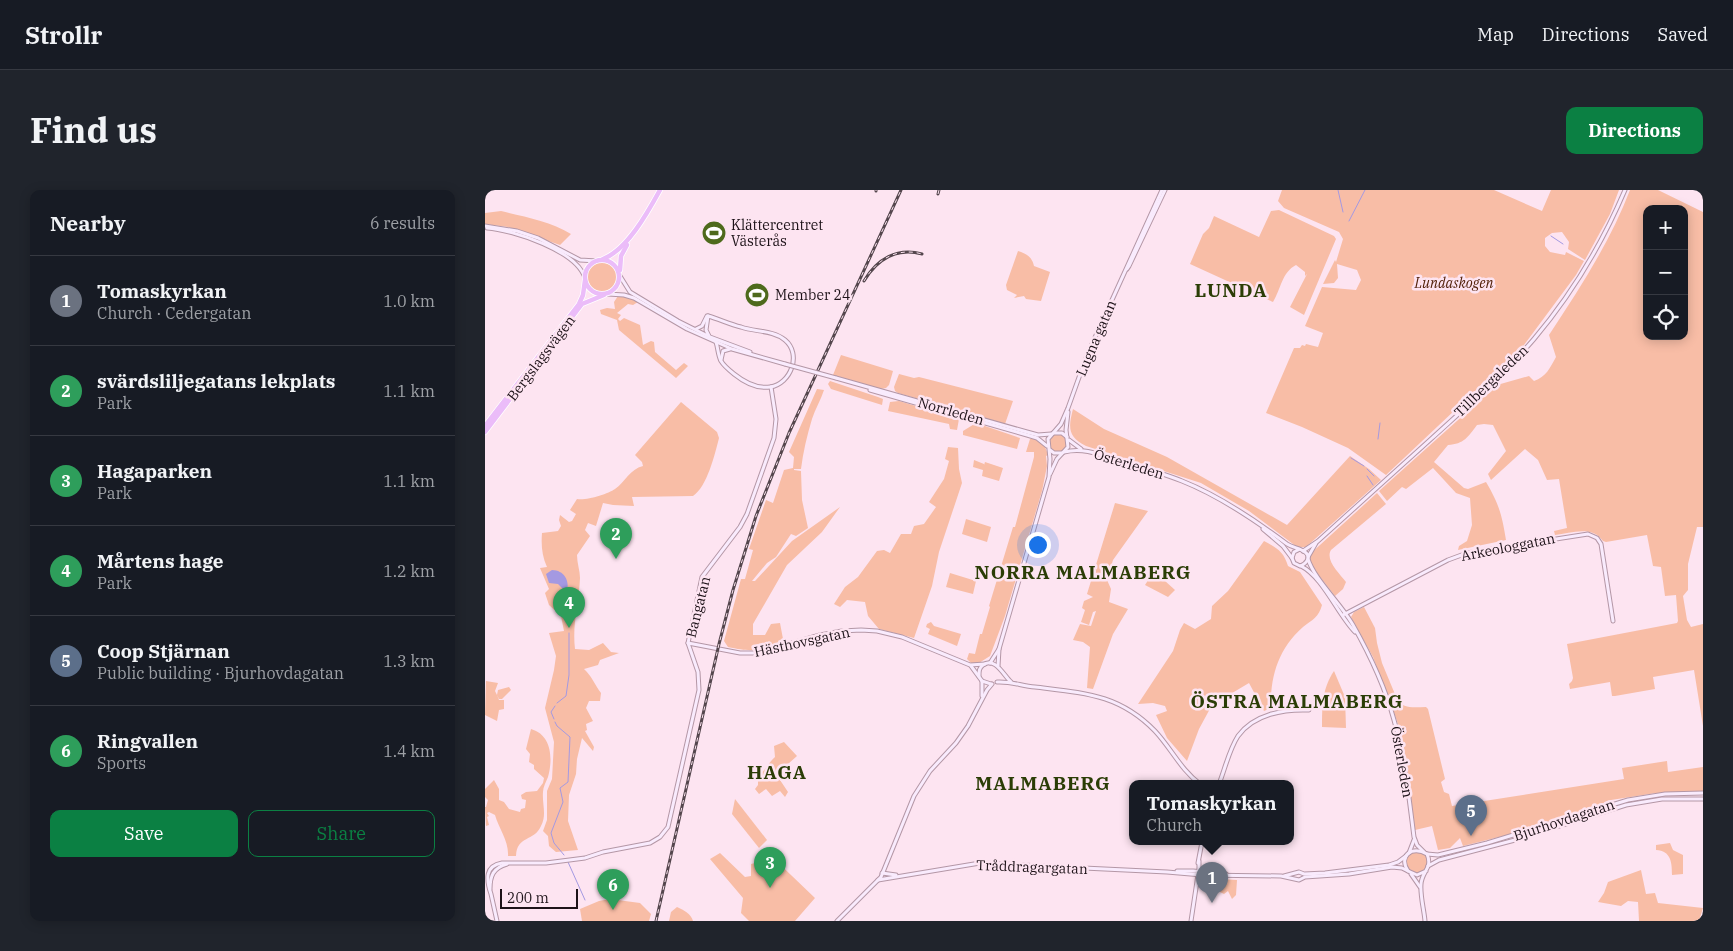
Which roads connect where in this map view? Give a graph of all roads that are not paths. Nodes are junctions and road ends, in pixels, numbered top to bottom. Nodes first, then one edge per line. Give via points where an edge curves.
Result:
1 (660, 190) edge
2 (1163, 190) edge
3 (1625, 190) edge
4 (655, 199) junction
5 (485, 227) edge
6 (560, 252) junction
7 (598, 261) junction
8 (619, 275) junction
9 (585, 279) junction
10 (606, 294) junction
11 (708, 316) junction
12 (695, 330) junction
13 (710, 337) junction
14 (716, 342) junction
15 (732, 349) junction
16 (762, 357) junction
17 (721, 361) junction
18 (851, 382) junction
19 (771, 387) junction
20 (1068, 408) junction
21 (485, 426) edge
22 (485, 432) edge
23 (1052, 434) junction
24 (1068, 440) junction
25 (1048, 447) junction
26 (1081, 450) junction
27 (1063, 452) junction
28 (1049, 477) junction
29 (1255, 522) junction
30 (1318, 541) junction
31 (1301, 550) junction
32 (1292, 558) junction
33 (1308, 558) junction
34 (1301, 566) junction
35 (1344, 614) junction
36 (1613, 621) dead end
37 (688, 643) junction
38 (999, 649) junction
39 (990, 663) junction
40 (985, 664) junction
41 (970, 665) junction
42 (998, 666) junction
43 (1001, 671) junction
44 (979, 676) junction
45 (982, 681) junction
46 (997, 682) junction
47 (1012, 683) junction
48 (992, 684) junction
49 (981, 700) junction
50 (1309, 710) dead end
51 (1196, 780) edge
52 (1221, 780) edge
53 (1703, 793) edge
54 (1703, 799) edge
55 (1414, 838) junction
56 (1202, 845) edge
57 (1488, 845) junction
58 (1425, 853) junction
59 (1408, 855) junction
60 (1429, 866) junction
61 (1426, 871) junction
62 (1409, 872) junction
63 (882, 873) junction
64 (1197, 873) junction
65 (1295, 873) junction
66 (899, 875) junction
67 (1304, 875) junction
68 (1281, 876) junction
69 (1295, 878) junction
70 (879, 880) junction
71 (1421, 888) junction
72 (497, 921) edge
73 (837, 921) edge
74 (1191, 921) edge
75 (1425, 921) edge

1 - 4 highway
2 - 20 main road, Lugna gatan via 1087,355
3 - 30 main road, Tillbergaleden via 1589,261 1533,340 1479,395
4 - 7 highway via 622,246 611,256
4 - 8 highway via 623,250
5 - 6 main road via 506,228 530,235
6 - 7 main road via 580,260
6 - 9 main road via 579,266
7 - 8 highway via 613,264
7 - 9 highway via 587,270
8 - 10 highway via 618,285
8 - 12 main road, Norrleden via 630,292
9 - 10 highway via 591,291
9 - 21 highway, Bergslagsvägen via 579,304
10 - 14 main road, Norrleden via 634,298 677,324
10 - 22 highway, Bergslagsvägen via 583,304
11 - 12 main road
11 - 13 main road via 706,330
11 - 19 main road via 741,328 774,334 788,343 793,354 790,373
12 - 13 main road, Norrleden
13 - 16 main road, Norrleden
14 - 15 main road, Norrleden
14 - 17 main road
15 - 16 main road, Norrleden
15 - 17 main road via 723,351
16 - 18 main road, Norrleden, bridge
17 - 19 main road via 742,380
18 - 23 main road, Norrleden via 1038,435
18 - 25 main road, Norrleden via 1037,438
19 - 37 main road, Bangatan via 774,438 746,518 702,576
20 - 23 main road, Lugna gatan
20 - 24 main road, Lugna gatan
23 - 24 main road via 1062,433
23 - 25 main road
24 - 26 main road, Österleden
24 - 27 main road via 1068,447
25 - 27 main road via 1054,453
25 - 28 main road
26 - 27 main road, Österleden
26 - 29 main road, Österleden via 1183,481
27 - 28 main road
28 - 38 main road
29 - 31 main road, Österleden
29 - 32 main road, Österleden
30 - 31 main road, Tillbergaleden
30 - 33 main road, Tillbergaleden
31 - 32 main road via 1294,552
31 - 33 main road
32 - 34 main road
33 - 34 main road
33 - 35 main road, Österleden via 1314,572
34 - 35 main road, Österleden
35 - 36 main road, Arkeologgatan via 1447,560 1467,553 1588,534 1601,544
35 - 55 main road, Österleden via 1381,683 1394,720 1404,764
37 - 41 main road, Hästhovsgatan via 757,653 820,635 861,630 902,637
37 - 72 main road, Bangatan via 698,672 699,690 668,827 655,841 585,858 499,864 491,871 490,892
38 - 39 main road
38 - 42 main road
39 - 40 main road
39 - 42 main road
40 - 41 main road, Hästhovsgatan
40 - 44 main road via 979,670
41 - 44 main road, Hästhovsgatan
42 - 43 main road
43 - 46 main road
43 - 47 main road
44 - 45 main road
45 - 48 main road
45 - 49 main road
46 - 47 main road
46 - 48 main road
47 - 51 main road via 1084,692 1117,703 1155,731
48 - 49 main road
49 - 63 main road via 968,726 930,771 914,796
50 - 52 main road via 1280,711 1248,726 1237,737
53 - 57 main road, Bjurhovdagatan via 1665,794 1628,800
54 - 57 main road, Bjurhovdagatan via 1662,799 1626,805
55 - 58 main road, Österleden
55 - 59 main road, Österleden
56 - 64 main road
57 - 58 main road, Bjurhovdagatan via 1438,855
57 - 60 main road, Bjurhovdagatan
58 - 59 main road via 1414,850
58 - 60 main road
59 - 62 main road via 1405,865
59 - 67 main road, Tråddragargatan via 1389,865
60 - 61 main road
61 - 62 main road via 1420,874
61 - 71 main road via 1421,879
62 - 67 main road, Tråddragargatan via 1392,867 1349,874
62 - 71 main road
63 - 66 main road, Tråddragargatan
63 - 70 main road
64 - 66 main road, Tråddragargatan via 980,863
64 - 68 main road, Tråddragargatan
64 - 74 main road
65 - 67 main road, Tråddragargatan
65 - 68 main road, Tråddragargatan
65 - 69 main road
66 - 70 main road, Tråddragargatan
67 - 69 main road, Tråddragargatan via 1299,880
68 - 69 main road, Tråddragargatan
70 - 73 main road
71 - 75 main road

